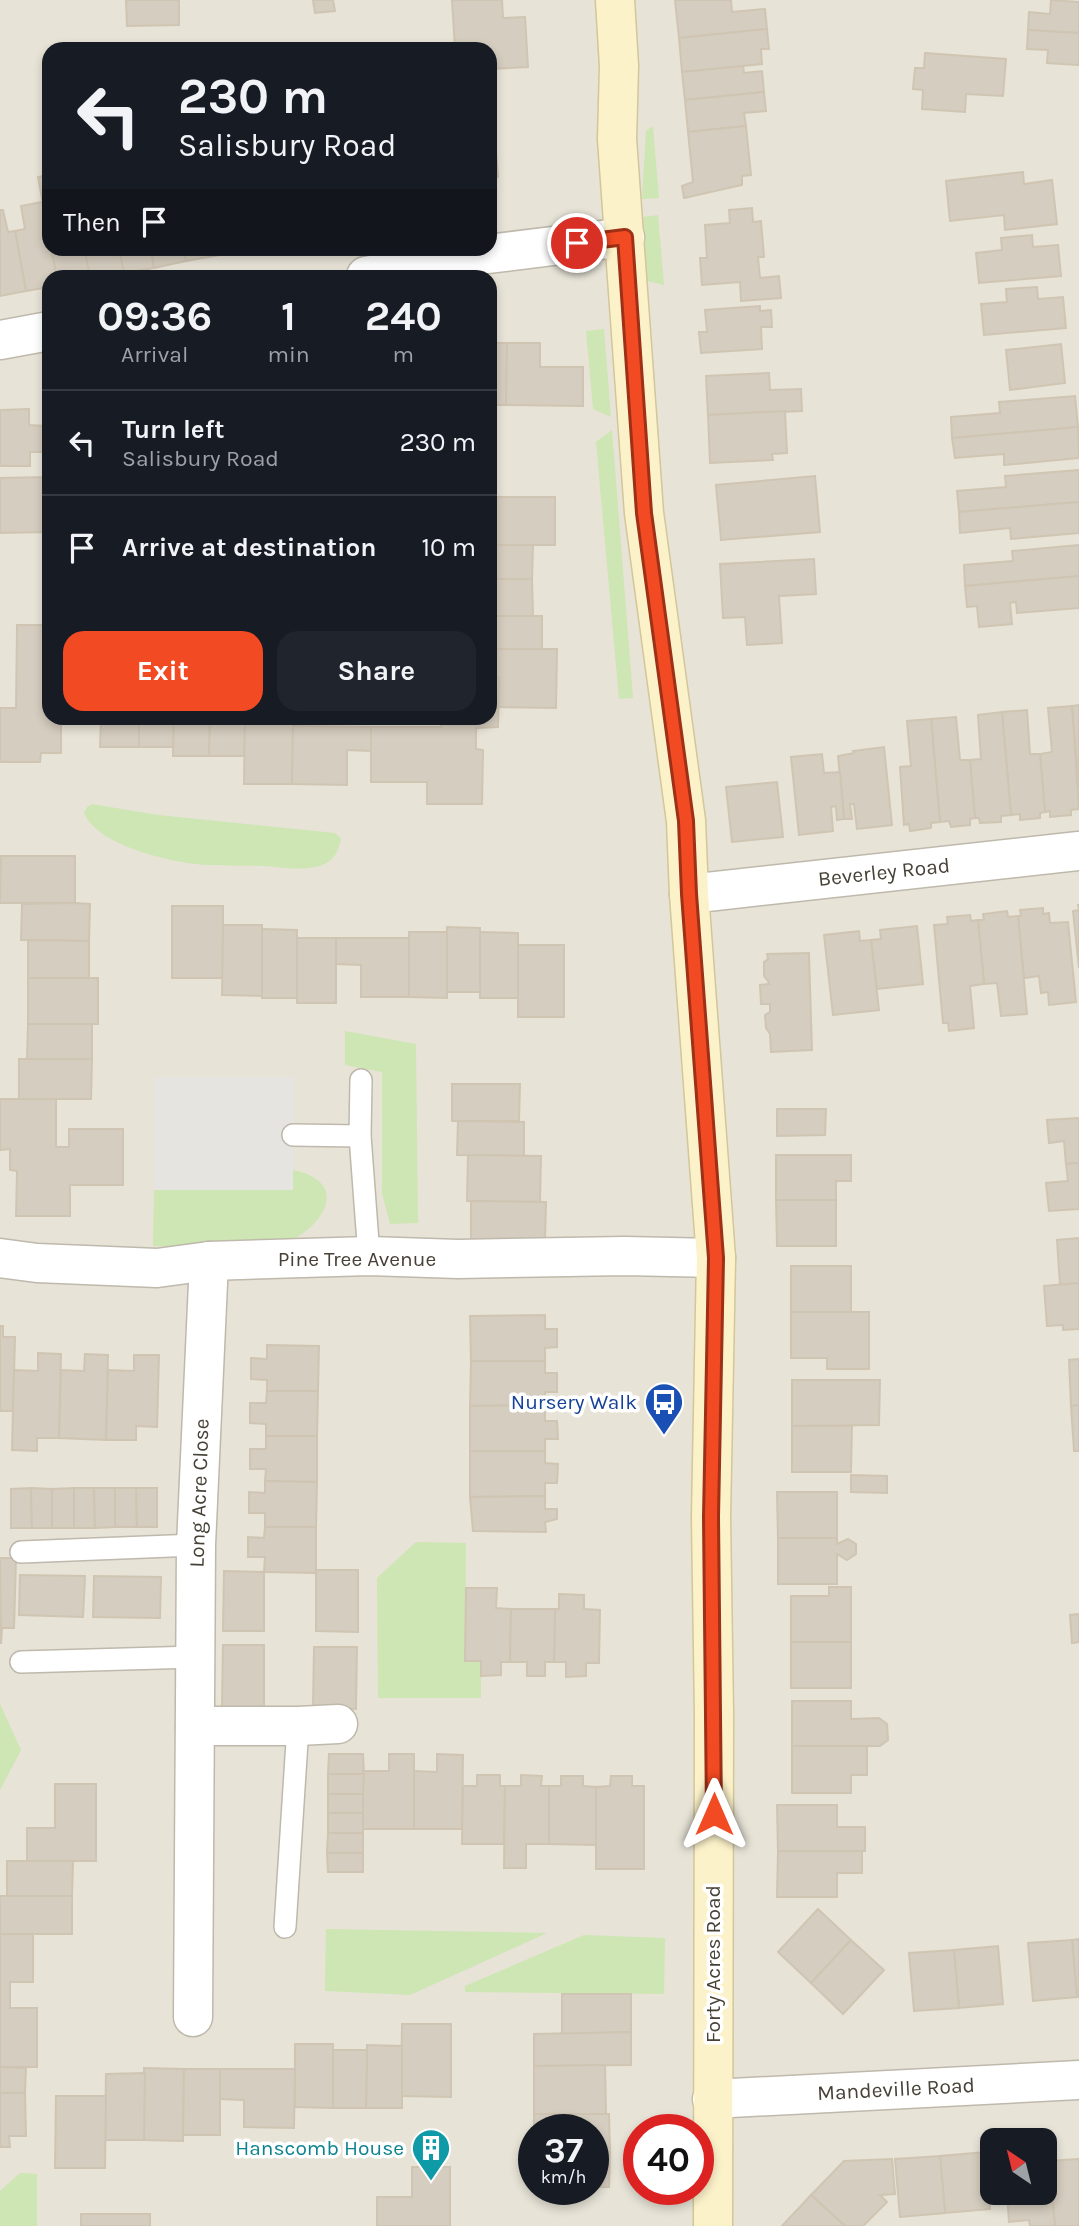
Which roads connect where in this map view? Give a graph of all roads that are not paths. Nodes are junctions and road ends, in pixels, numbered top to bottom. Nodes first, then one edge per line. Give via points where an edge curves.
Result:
1 (615, 0) edge
2 (625, 237) junction
3 (497, 254) edge
4 (480, 256) edge
5 (400, 270) edge
6 (42, 332) edge
7 (0, 340) edge
8 (1079, 851) edge
9 (689, 894) junction
10 (361, 1080) dead end
11 (293, 1135) dead end
12 (360, 1136) junction
13 (369, 1256) junction
14 (0, 1258) edge
15 (716, 1258) junction
16 (209, 1261) junction
17 (196, 1545) junction
18 (21, 1552) dead end
19 (195, 1657) junction
20 (21, 1662) dead end
21 (338, 1724) dead end
22 (195, 1726) junction
23 (298, 1726) junction
24 (285, 1927) dead end
25 (193, 2017) dead end
26 (1079, 2080) edge
27 (712, 2099) junction
28 (713, 2226) edge

1 - 2 street, Forty Acres Road via 617,139
2 - 3 street
2 - 9 street, Forty Acres Road via 644,513 686,821
4 - 5 street
6 - 7 street
8 - 9 street, Beverley Road
9 - 15 street, Forty Acres Road
10 - 12 lane
11 - 12 lane
12 - 13 lane
13 - 15 street, Pine Tree Avenue
13 - 16 street, Pine Tree Avenue
14 - 16 street, Pine Tree Avenue via 157,1268
15 - 27 street, Forty Acres Road via 711,1517
16 - 17 street, Long Acre Close
17 - 18 lane
17 - 19 street, Long Acre Close
19 - 20 lane
19 - 22 street, Long Acre Close
21 - 23 street
22 - 23 street
22 - 25 street, Long Acre Close
23 - 24 lane
26 - 27 street, Mandeville Road
27 - 28 street, Forty Acres Road

